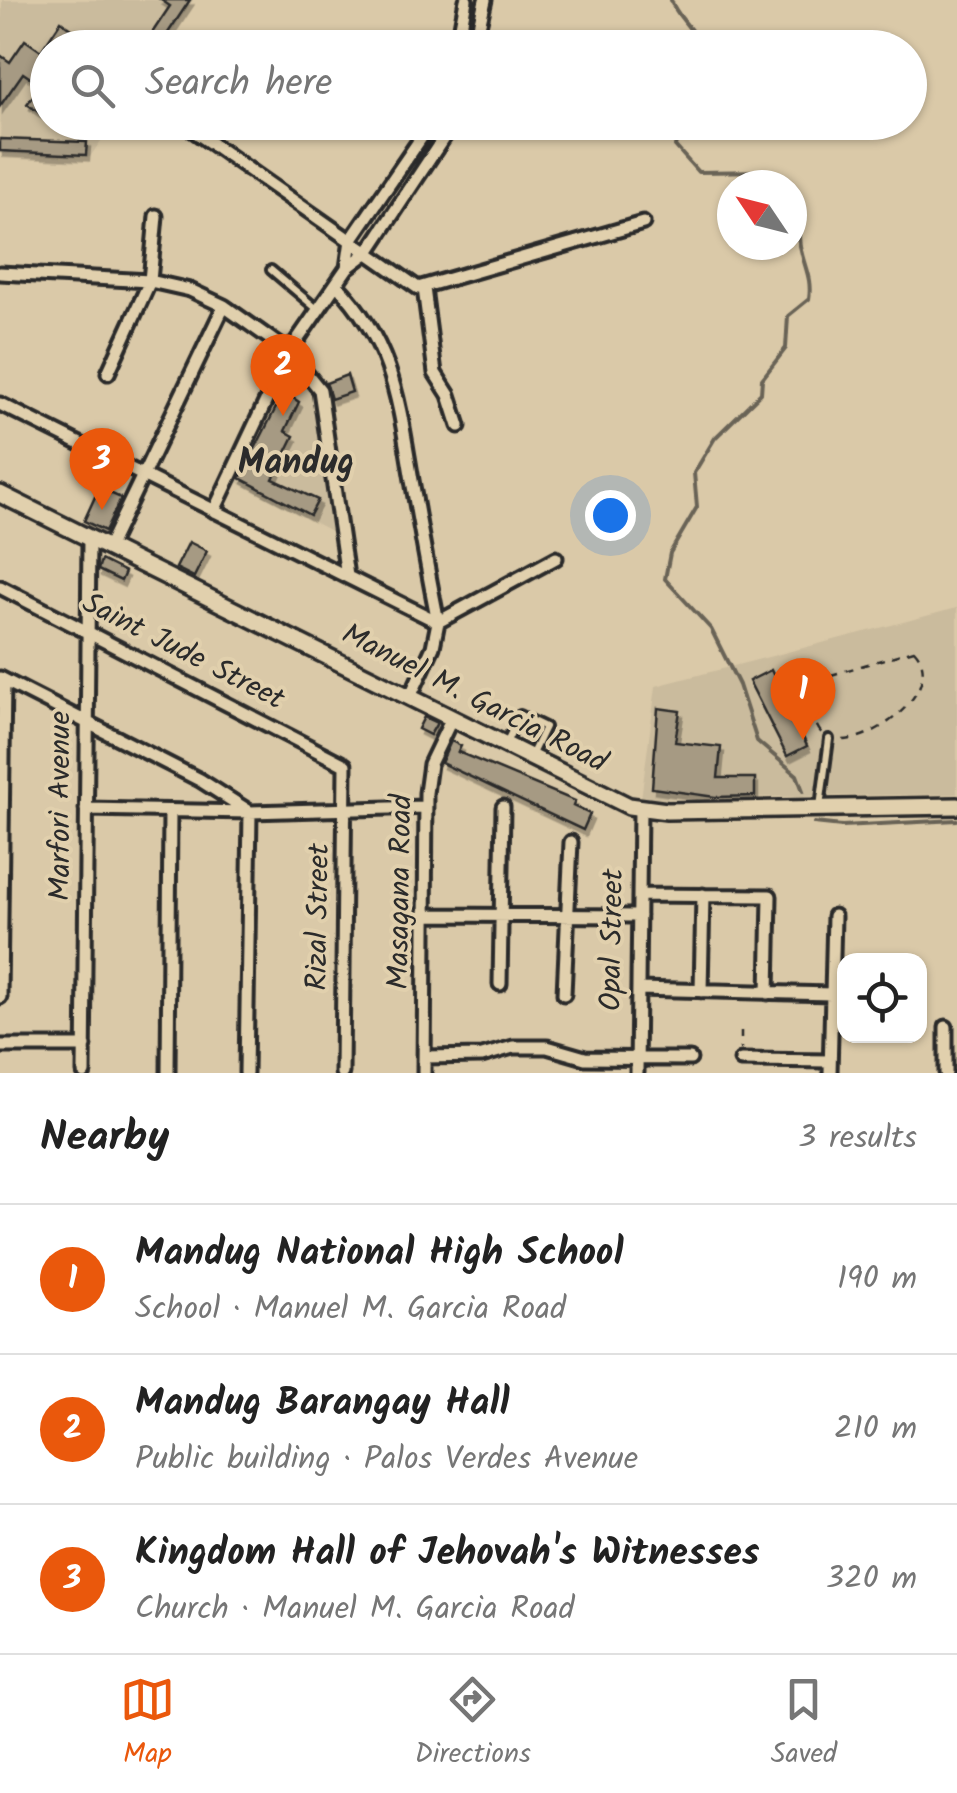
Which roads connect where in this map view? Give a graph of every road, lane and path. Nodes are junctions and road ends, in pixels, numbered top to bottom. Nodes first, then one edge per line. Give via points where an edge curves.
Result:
1 (466, 0) edge
2 (485, 0) edge
3 (460, 30) edge
4 (478, 30) edge
5 (207, 140) edge
6 (420, 140) edge
7 (442, 140) edge
8 (382, 196) junction
9 (399, 208) junction
10 (156, 216) dead end
11 (643, 222) dead end
12 (351, 240) junction
13 (368, 252) junction
14 (346, 268) junction
15 (270, 270) dead end
16 (0, 273) edge
17 (150, 281) junction
18 (336, 284) junction
19 (424, 288) junction
20 (224, 306) junction
21 (317, 309) junction
22 (290, 352) junction
23 (108, 372) dead end
24 (0, 404) edge
25 (459, 426) dead end
26 (142, 476) junction
27 (0, 494) edge
28 (214, 510) junction
29 (89, 539) junction
30 (108, 548) junction
31 (556, 558) dead end
32 (347, 576) junction
33 (0, 587) edge
34 (438, 622) junction
35 (88, 632) junction
36 (924, 654) dead end
37 (2, 679) edge
38 (410, 697) junction
39 (452, 718) junction
40 (86, 724) junction
41 (893, 727) dead end
42 (830, 740) junction
43 (505, 744) junction
44 (530, 757) junction
45 (342, 762) joint
46 (1, 791) edge
47 (957, 806) edge
48 (425, 807) junction
49 (502, 807) dead end
50 (820, 807) junction
51 (346, 808) junction
52 (640, 808) junction
53 (86, 809) junction
54 (170, 811) junction
55 (250, 812) junction
56 (572, 842) dead end
57 (639, 895) junction
58 (702, 896) junction
59 (424, 915) junction
60 (501, 916) junction
61 (568, 916) junction
62 (639, 916) junction
63 (834, 916) dead end
64 (500, 984) dead end
65 (638, 990) junction
66 (700, 991) junction
67 (768, 993) junction
68 (564, 994) dead end
69 (832, 994) junction
70 (0, 997) edge
71 (946, 1026) dead end
72 (740, 1031) dead end
73 (0, 1046) edge
74 (85, 1046) junction
75 (424, 1057) junction
76 (637, 1058) junction
77 (690, 1059) dead end
78 (741, 1060) joint
79 (830, 1067) edge
80 (84, 1073) edge
81 (168, 1073) edge
82 (246, 1073) edge
83 (342, 1073) edge
84 (424, 1073) edge
85 (636, 1073) edge
86 (946, 1073) edge

1 - 3 street
2 - 4 street
5 - 12 street
6 - 8 street
7 - 9 street
8 - 9 street
8 - 12 street
9 - 13 street
10 - 17 street
11 - 19 street
12 - 13 street
12 - 14 street
13 - 14 street
13 - 19 street via 406,284
14 - 18 street
15 - 21 lane
16 - 17 street
17 - 20 street
17 - 23 street
18 - 21 street
18 - 34 street via 370,322 384,351 404,422
19 - 25 street via 434,372
20 - 22 street
20 - 26 street
21 - 22 street
22 - 28 street
22 - 32 street via 320,390
24 - 26 street
26 - 28 street
26 - 30 street
27 - 29 main road, Manuel M. Garcia Road
28 - 32 street
29 - 30 main road, Manuel M. Garcia Road
29 - 35 street, Marfori Avenue
30 - 38 main road, Manuel M. Garcia Road
31 - 34 street
32 - 34 street
33 - 35 street, Saint Jude Street
34 - 38 street
35 - 40 street, Marfori Avenue
35 - 45 street, Saint Jude Street
36 - 42 path via 902,651 828,676 814,712 816,727
37 - 40 street
37 - 46 street
38 - 39 main road, Manuel M. Garcia Road
39 - 43 main road, Manuel M. Garcia Road
39 - 48 street, Masagana Road via 430,764
40 - 53 street, Marfori Avenue
40 - 55 street
41 - 42 path via 848,742
42 - 50 lane
43 - 44 main road, Manuel M. Garcia Road
43 - 44 lane via 520,715 545,727
44 - 52 main road, Manuel M. Garcia Road
45 - 51 street, Rizal Street
46 - 70 street
47 - 50 main road, Manuel M. Garcia Road
48 - 51 street
48 - 59 street, Masagana Road
49 - 60 street
50 - 52 main road, Manuel M. Garcia Road
51 - 55 street
51 - 83 street, Rizal Street
52 - 57 street, Opal Street
53 - 54 street
53 - 74 street, Marfori Avenue
54 - 55 street
54 - 81 street
55 - 82 street
56 - 61 street
57 - 58 street
57 - 62 street, Opal Street
58 - 66 street
58 - 67 street via 770,896
59 - 60 street
59 - 75 street, Masagana Road
60 - 61 street
60 - 64 street
61 - 62 street
61 - 68 street
62 - 65 street, Opal Street
63 - 69 street
65 - 66 street
65 - 76 street, Opal Street
66 - 67 street
67 - 69 street
69 - 79 street
71 - 86 street
72 - 78 path
73 - 74 street
74 - 80 street, Marfori Avenue
75 - 76 street via 547,1047 585,1058
75 - 84 street, Masagana Road
76 - 77 street
76 - 85 street, Opal Street
78 - 79 street

